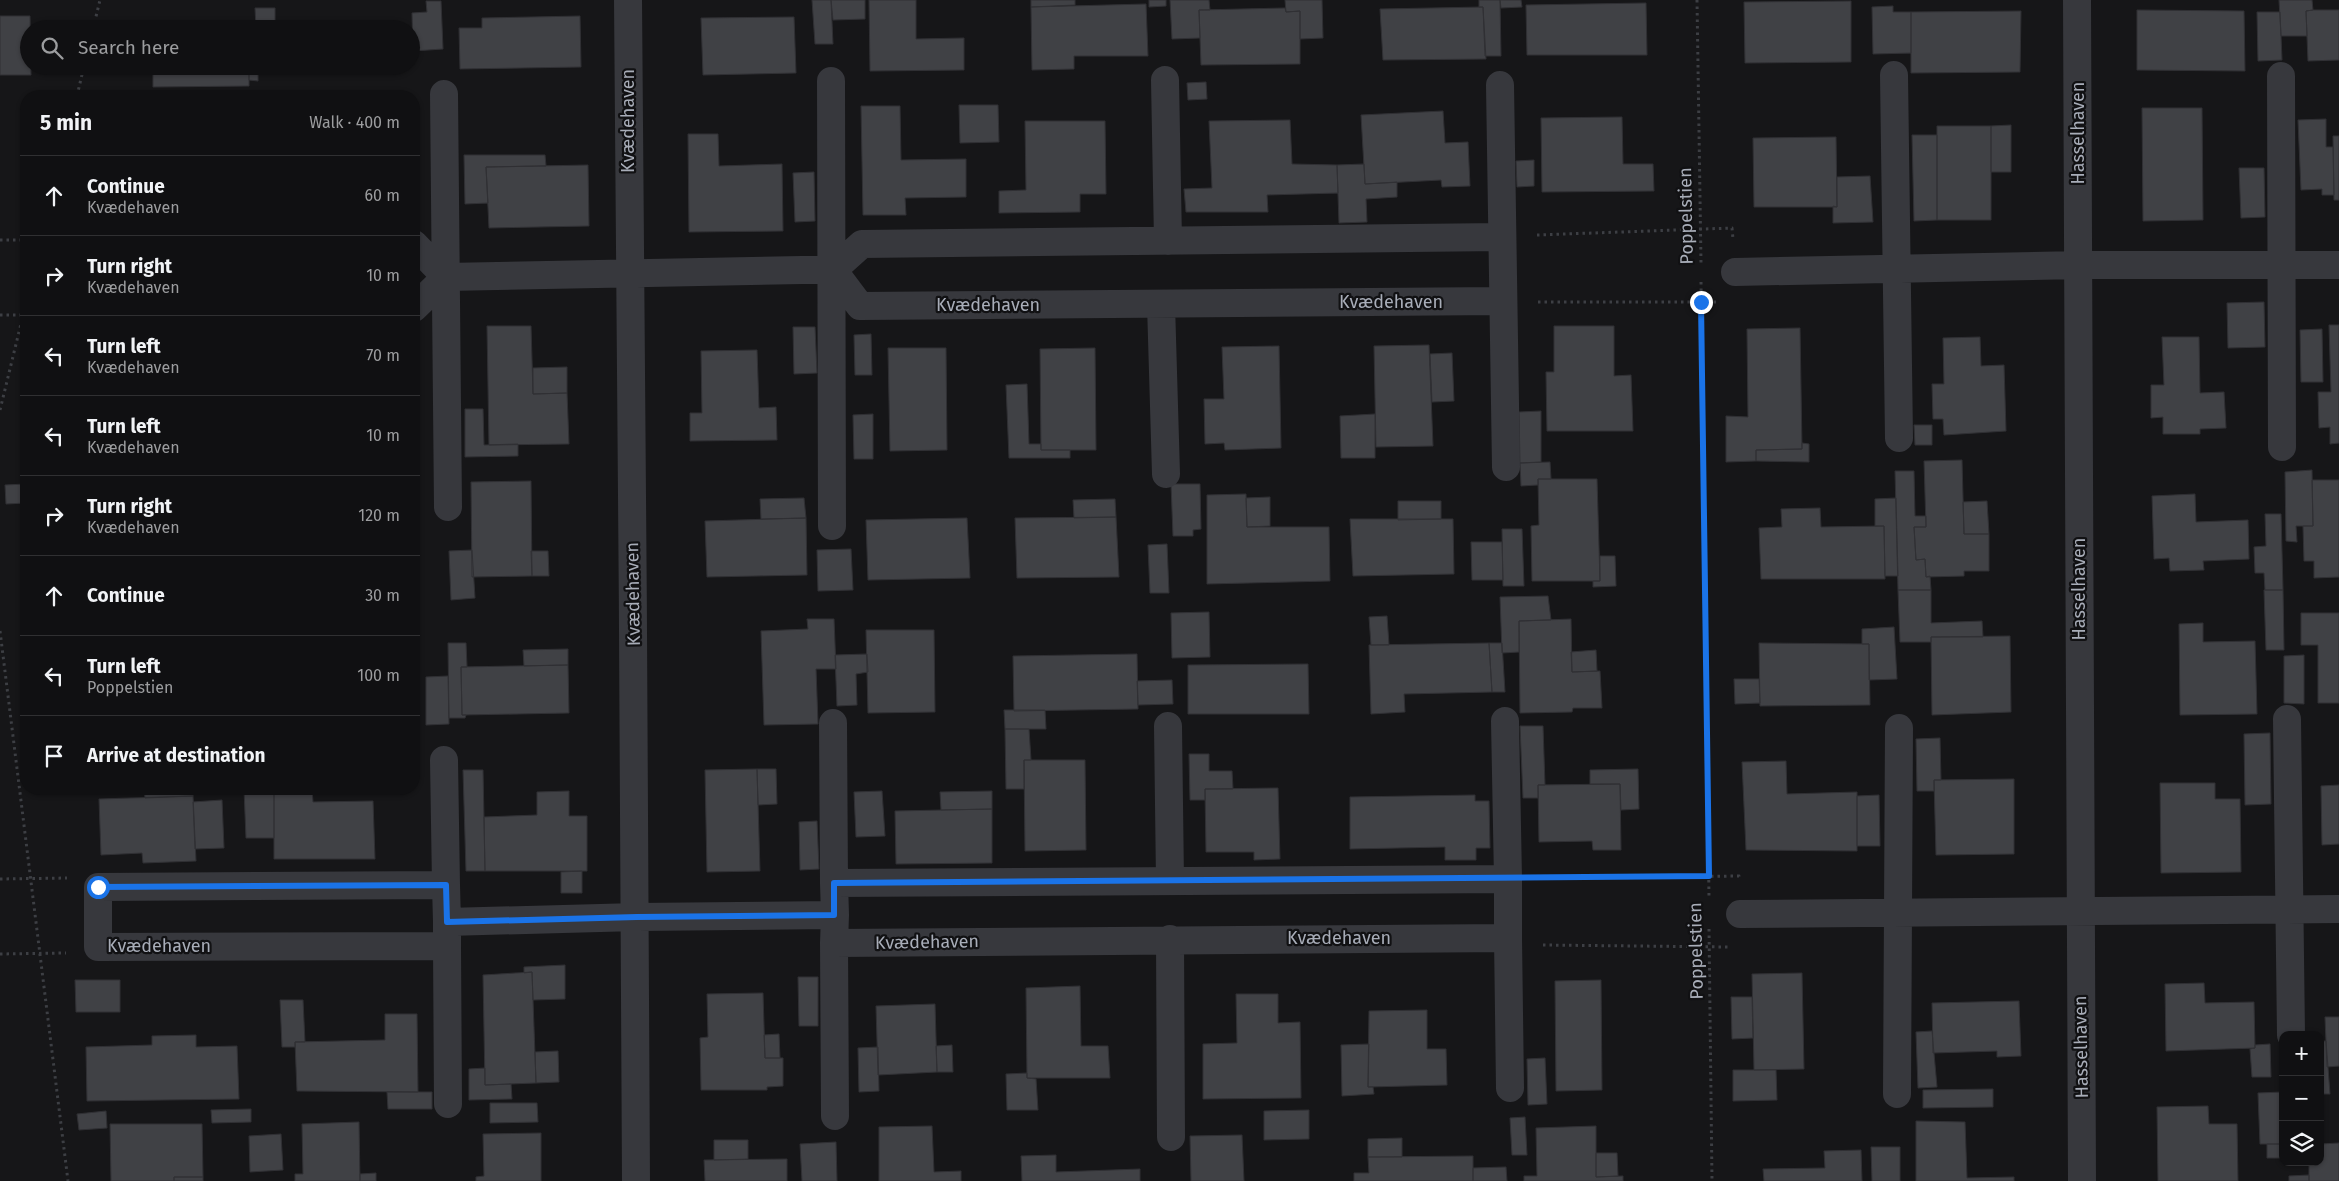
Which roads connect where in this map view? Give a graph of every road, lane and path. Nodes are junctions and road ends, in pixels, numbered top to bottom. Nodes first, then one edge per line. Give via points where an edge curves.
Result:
1 (100, 0) edge
2 (628, 0) edge
3 (1697, 0) edge
4 (2077, 0) edge
5 (95, 20) edge
6 (82, 75) edge
7 (1894, 75) dead end
8 (2281, 76) dead end
9 (1165, 80) dead end
10 (831, 81) dead end
11 (1500, 86) dead end
12 (78, 90) edge
13 (444, 94) dead end
14 (1700, 228) junction
15 (1502, 237) junction
16 (0, 240) edge
17 (20, 240) edge
18 (1168, 241) junction
19 (420, 250) edge
20 (1701, 265) dead end
21 (2079, 265) junction
22 (2283, 265) junction
23 (2339, 265) edge
24 (832, 270) junction
25 (1897, 270) junction
26 (629, 272) junction
27 (1735, 272) dead end
28 (1701, 274) dead end
29 (446, 277) junction
30 (420, 302) edge
31 (1502, 302) junction
32 (1701, 302) junction
33 (1161, 304) junction
34 (0, 315) edge
35 (20, 315) edge
36 (20, 334) edge
37 (0, 410) edge
38 (1899, 438) dead end
39 (2282, 447) dead end
40 (1506, 467) dead end
41 (1166, 474) dead end
42 (448, 507) dead end
43 (832, 526) dead end
44 (0, 631) edge
45 (2287, 719) dead end
46 (1505, 721) dead end
47 (832, 723) dead end
48 (1168, 726) dead end
49 (1899, 728) dead end
50 (444, 760) dead end
51 (20, 791) edge
52 (20, 795) edge
53 (1709, 876) junction
54 (0, 879) edge
55 (31, 879) junction
56 (1508, 879) junction
57 (1170, 881) junction
58 (834, 883) junction
59 (446, 885) junction
60 (98, 887) junction
61 (1709, 902) dead end
62 (2339, 909) edge
63 (2289, 910) junction
64 (2079, 912) junction
65 (1898, 913) junction
66 (1740, 914) dead end
67 (834, 915) junction
68 (637, 917) junction
69 (1709, 920) dead end
70 (447, 934) junction
71 (1508, 938) junction
72 (1170, 939) junction
73 (834, 943) junction
74 (1709, 946) junction
75 (98, 948) junction
76 (0, 954) edge
77 (40, 954) junction
78 (2291, 1031) edge
79 (1510, 1088) dead end
80 (1897, 1094) dead end
81 (448, 1104) dead end
82 (836, 1116) dead end
83 (1171, 1137) dead end
84 (68, 1181) edge
85 (636, 1181) edge
86 (1712, 1181) edge
87 (2082, 1181) edge

1 - 5 path
2 - 26 street, Kvædehaven
3 - 14 path, Poppelstien
4 - 21 street, Hasselhaven
6 - 12 path
7 - 25 street
8 - 22 street
9 - 18 street
10 - 24 street
11 - 15 street
13 - 29 street
14 - 15 path
14 - 20 path, Poppelstien
15 - 18 street
15 - 31 street
16 - 17 path
18 - 24 street via 862,244
19 - 29 street
21 - 22 street
21 - 25 street
21 - 64 street, Hasselhaven
22 - 23 street
22 - 39 street
24 - 26 street
24 - 33 street, Kvædehaven via 860,306
24 - 43 street
25 - 27 street
25 - 38 street
26 - 29 street
26 - 68 street, Kvædehaven
28 - 32 path, Poppelstien
29 - 30 street
29 - 42 street
31 - 32 path
31 - 33 street, Kvædehaven
31 - 40 street
32 - 53 path, Poppelstien
33 - 41 street
34 - 35 path
36 - 37 path
44 - 51 path
45 - 63 street
46 - 56 street
47 - 58 street
48 - 57 street
49 - 65 street
50 - 59 street
52 - 55 path
53 - 56 path
53 - 61 path, Poppelstien
54 - 55 path
55 - 60 path via 80,878
55 - 77 path
56 - 57 street
56 - 71 street
57 - 58 street
58 - 67 street
59 - 60 street
59 - 70 street
60 - 75 street, Kvædehaven
62 - 63 street
63 - 64 street
63 - 78 street
64 - 65 street
64 - 87 street, Hasselhaven
65 - 66 street
65 - 80 street
67 - 68 street, Kvædehaven
67 - 73 street
68 - 70 street, Kvædehaven
68 - 85 street, Kvædehaven
69 - 74 path, Poppelstien
70 - 75 street, Kvædehaven
70 - 81 street
71 - 72 street, Kvædehaven
71 - 74 path via 1544,946
71 - 79 street
72 - 73 street, Kvædehaven
72 - 83 street
73 - 82 street
74 - 86 path, Poppelstien
75 - 77 path via 80,953
76 - 77 path
77 - 84 path

